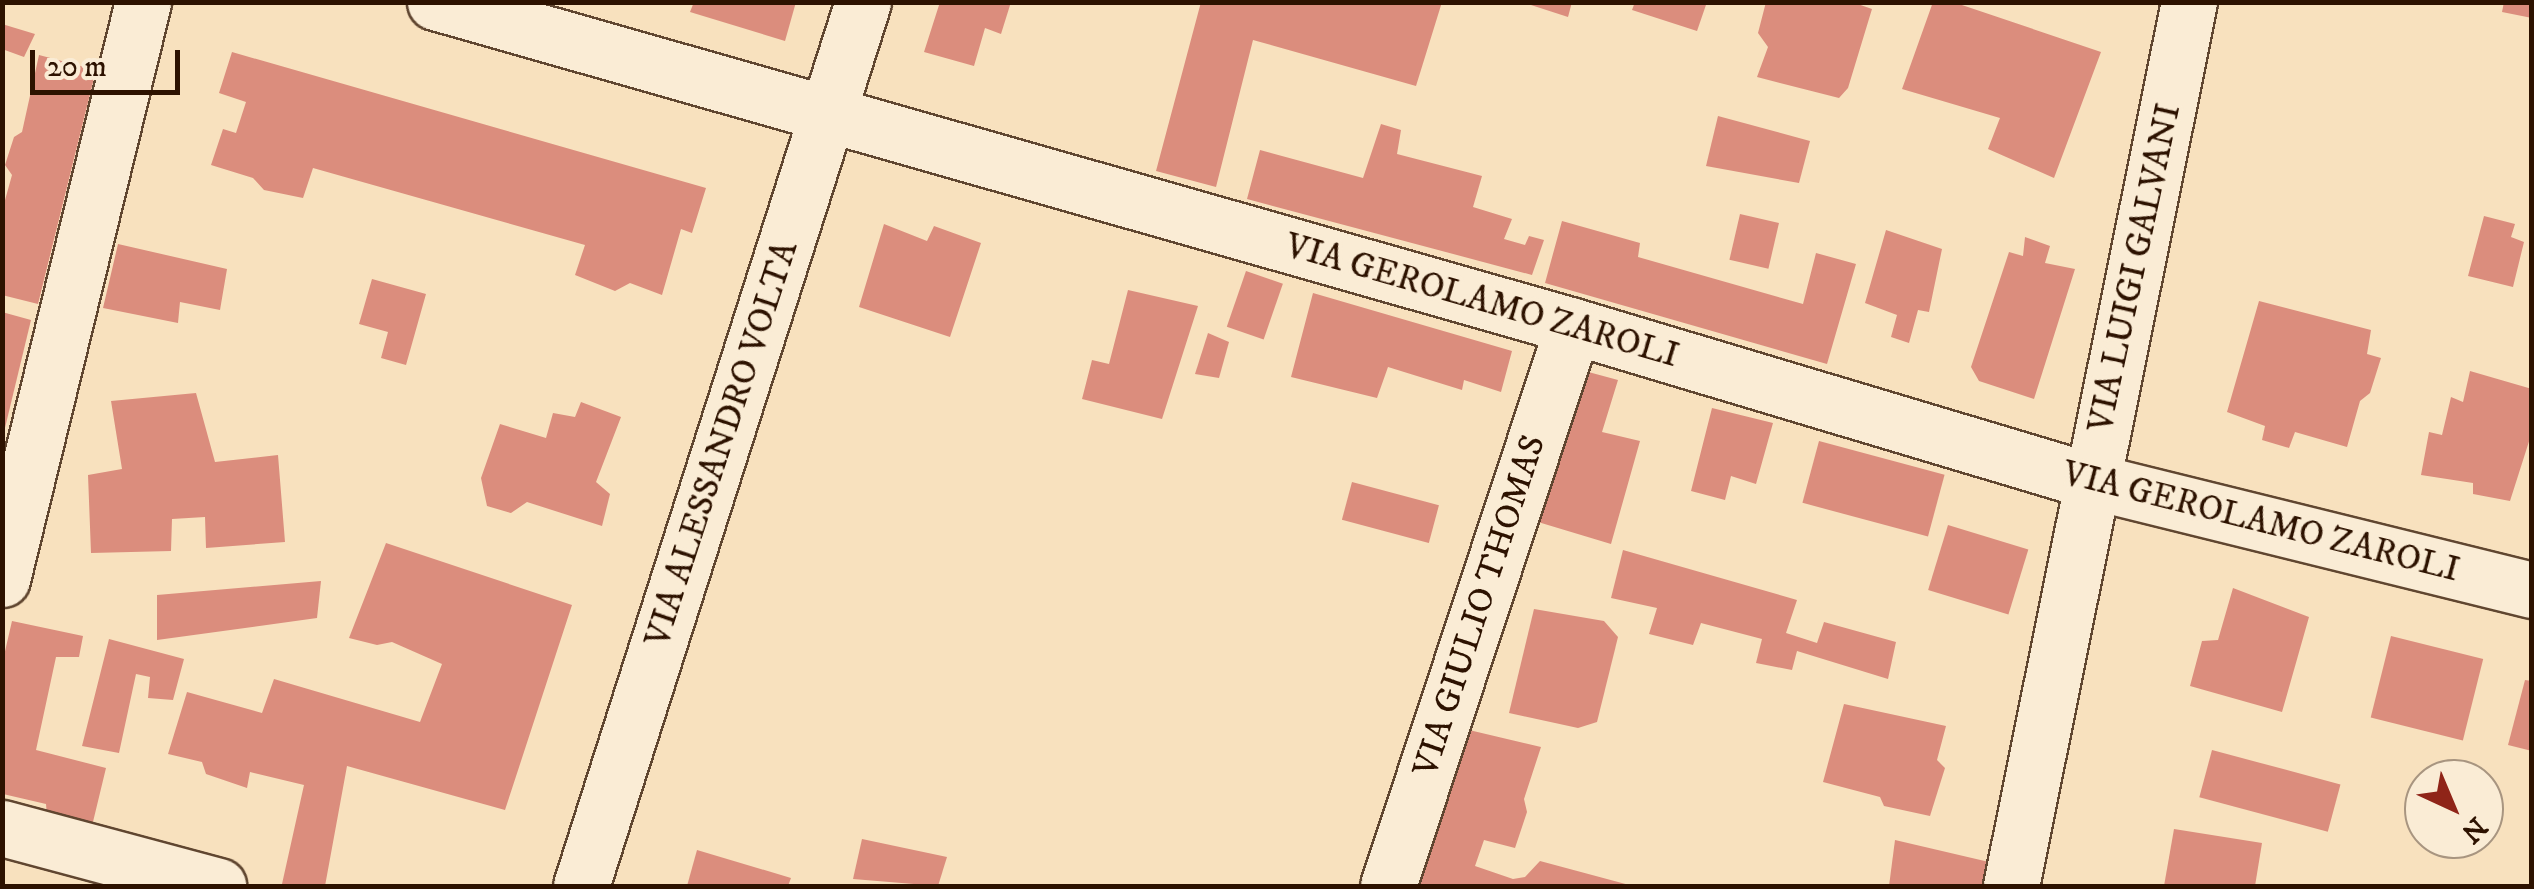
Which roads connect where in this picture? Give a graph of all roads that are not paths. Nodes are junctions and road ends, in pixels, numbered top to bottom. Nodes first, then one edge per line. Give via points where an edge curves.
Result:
1 (143, 2) edge
2 (435, 2) edge
3 (863, 2) edge
4 (2189, 2) edge
5 (828, 113) junction
6 (1572, 326) junction
7 (2091, 481) junction
8 (2, 579) edge
9 (2532, 590) edge
10 (2, 828) edge
11 (218, 886) edge
12 (580, 886) edge
13 (1388, 886) edge
14 (2012, 886) edge

1 - 8 street
2 - 5 street, VIA GEROLAMO ZAROLI
3 - 5 street, VIA ALESSANDRO VOLTA
4 - 7 street, VIA LUIGI GALVANI
5 - 6 street, VIA GEROLAMO ZAROLI
5 - 12 street, VIA ALESSANDRO VOLTA
6 - 7 street, VIA GEROLAMO ZAROLI
6 - 13 street, VIA GIULIO THOMAS
7 - 9 street, VIA GEROLAMO ZAROLI
7 - 14 street, VIA LUIGI GALVANI
10 - 11 street

